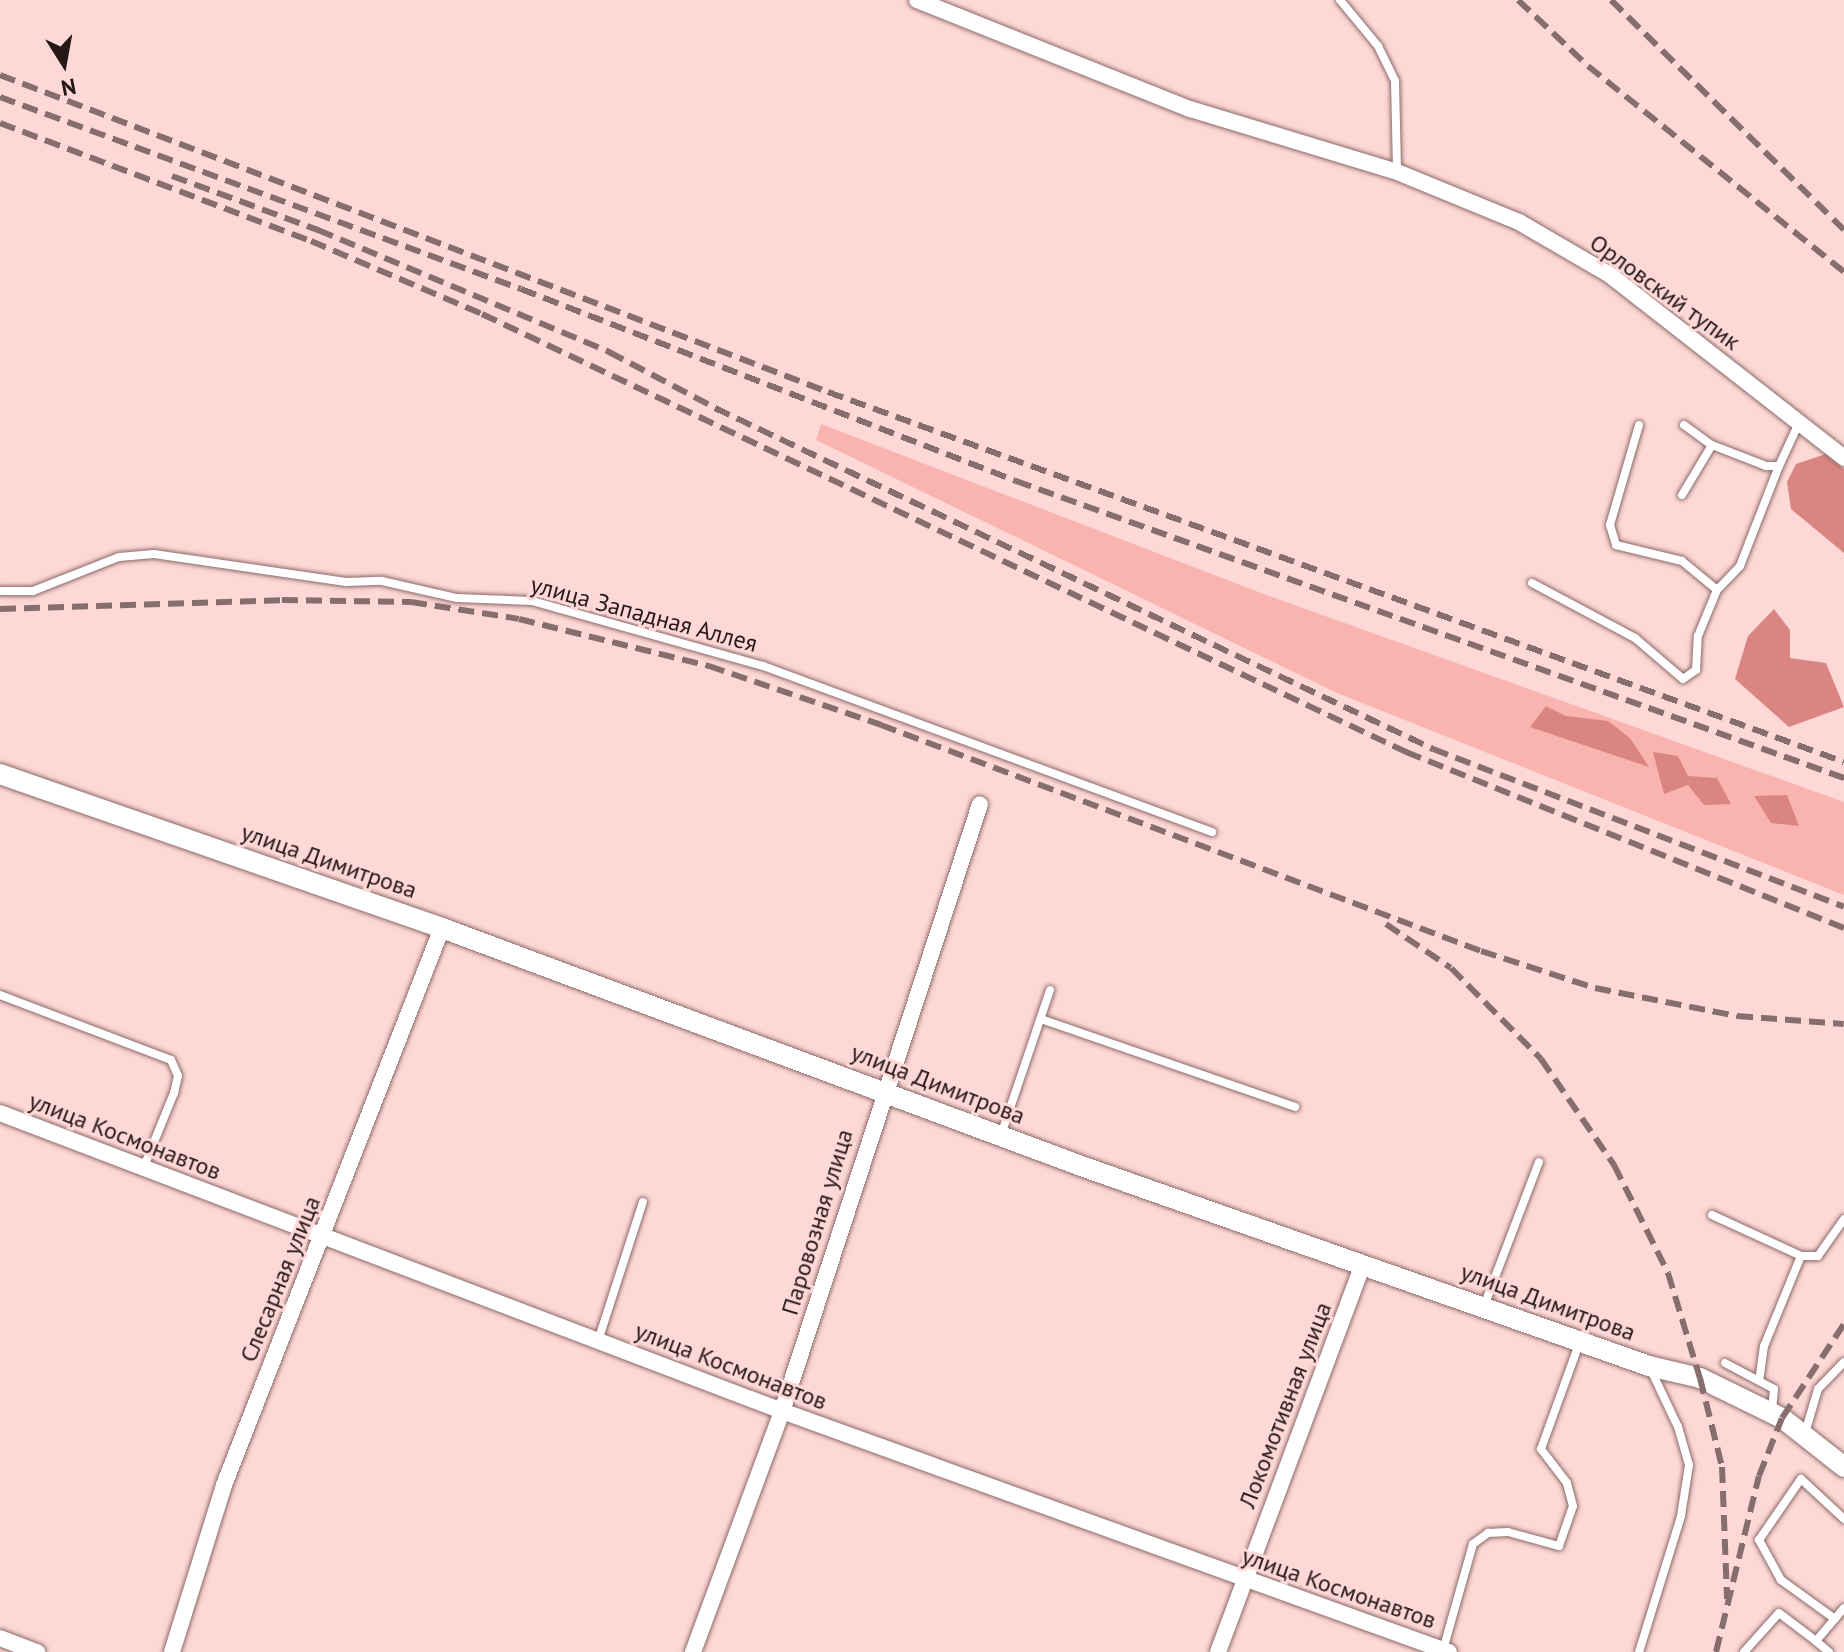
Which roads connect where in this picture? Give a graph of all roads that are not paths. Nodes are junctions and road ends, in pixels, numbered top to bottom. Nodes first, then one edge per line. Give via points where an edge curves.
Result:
1 (917, 0) edge
2 (1340, 0) edge
3 (1397, 172) junction
4 (1799, 422) junction
5 (1639, 425) dead end
6 (1684, 425) dead end
7 (1712, 445) junction
8 (1844, 458) edge
9 (1779, 466) junction
10 (1682, 495) dead end
11 (1532, 583) dead end
12 (1717, 590) junction
13 (0, 591) edge
14 (0, 774) edge
15 (980, 804) dead end
16 (1212, 832) dead end
17 (442, 928) junction
18 (1050, 990) dead end
19 (0, 995) edge
20 (1041, 1019) junction
21 (883, 1091) junction
22 (1295, 1107) dead end
23 (1, 1115) edge
24 (1001, 1136) junction
25 (1539, 1162) dead end
26 (143, 1170) junction
27 (643, 1202) dead end
28 (1712, 1215) dead end
29 (1844, 1219) edge
30 (322, 1238) junction
31 (1801, 1256) junction
32 (1363, 1265) junction
33 (1484, 1306) junction
34 (598, 1341) junction
35 (1580, 1341) junction
36 (1844, 1362) edge
37 (1725, 1363) dead end
38 (1649, 1366) junction
39 (1759, 1380) junction
40 (782, 1411) junction
41 (1771, 1411) junction
42 (1805, 1433) junction
43 (1844, 1467) edge
44 (1844, 1519) edge
45 (1244, 1581) junction
46 (1844, 1608) edge
47 (1835, 1619) junction
48 (0, 1638) edge
49 (1816, 1641) junction
50 (1446, 1651) edge
51 (37, 1652) edge
52 (172, 1652) edge
53 (693, 1652) edge
54 (1218, 1652) edge
55 (1639, 1652) edge
56 (1744, 1652) edge
57 (1829, 1652) edge

1 - 3 street, Орловский тупик via 1190,109
2 - 3 lane via 1378,46 1395,81
3 - 4 street, Орловский тупик via 1519,222 1610,275
4 - 8 street, Орловский тупик
4 - 9 lane
5 - 12 lane via 1610,525 1616,545 1682,561
6 - 7 lane
7 - 9 lane
7 - 10 lane
9 - 12 lane via 1740,566
11 - 12 lane via 1635,638 1683,679 1696,670 1698,636
13 - 16 lane, улица Западная Аллея via 33,591 119,557 154,554 346,582 382,581 457,598 532,601 763,666
14 - 17 street, улица Димитрова
15 - 21 street, Паровозная улица
17 - 21 street, улица Димитрова
17 - 30 street, Слесарная улица
18 - 20 lane
19 - 26 lane via 171,1060 178,1076 174,1093
20 - 22 lane
20 - 24 lane
21 - 24 street, улица Димитрова
21 - 40 street, Паровозная улица
23 - 26 street, улица Космонавтов
24 - 32 street, улица Димитрова
25 - 33 lane
26 - 30 street, улица Космонавтов
27 - 34 lane
28 - 31 lane
29 - 31 lane via 1818,1256
30 - 34 street, улица Космонавтов
30 - 52 street, Слесарная улица via 224,1485
31 - 39 lane via 1764,1346
32 - 33 street, улица Димитрова
32 - 45 street, Локомотивная улица
33 - 35 street, улица Димитрова
34 - 40 street, улица Космонавтов
35 - 38 street, улица Димитрова
35 - 50 lane via 1541,1449 1567,1483 1573,1506 1559,1546 1508,1532 1488,1533 1473,1544
36 - 42 lane via 1818,1389
37 - 39 lane
38 - 41 street, улица Димитрова via 1700,1378
38 - 55 lane via 1678,1427 1689,1465 1681,1516
39 - 41 lane via 1774,1389
40 - 45 street, улица Космонавтов
40 - 53 street, Паровозная улица
41 - 42 street, улица Димитрова
42 - 43 street, улица Димитрова
44 - 47 lane via 1801,1479 1759,1540 1781,1580
45 - 50 street, улица Космонавтов
45 - 54 street, Локомотивная улица
46 - 47 lane
47 - 49 lane
48 - 51 street
49 - 56 lane via 1779,1613
49 - 57 lane

